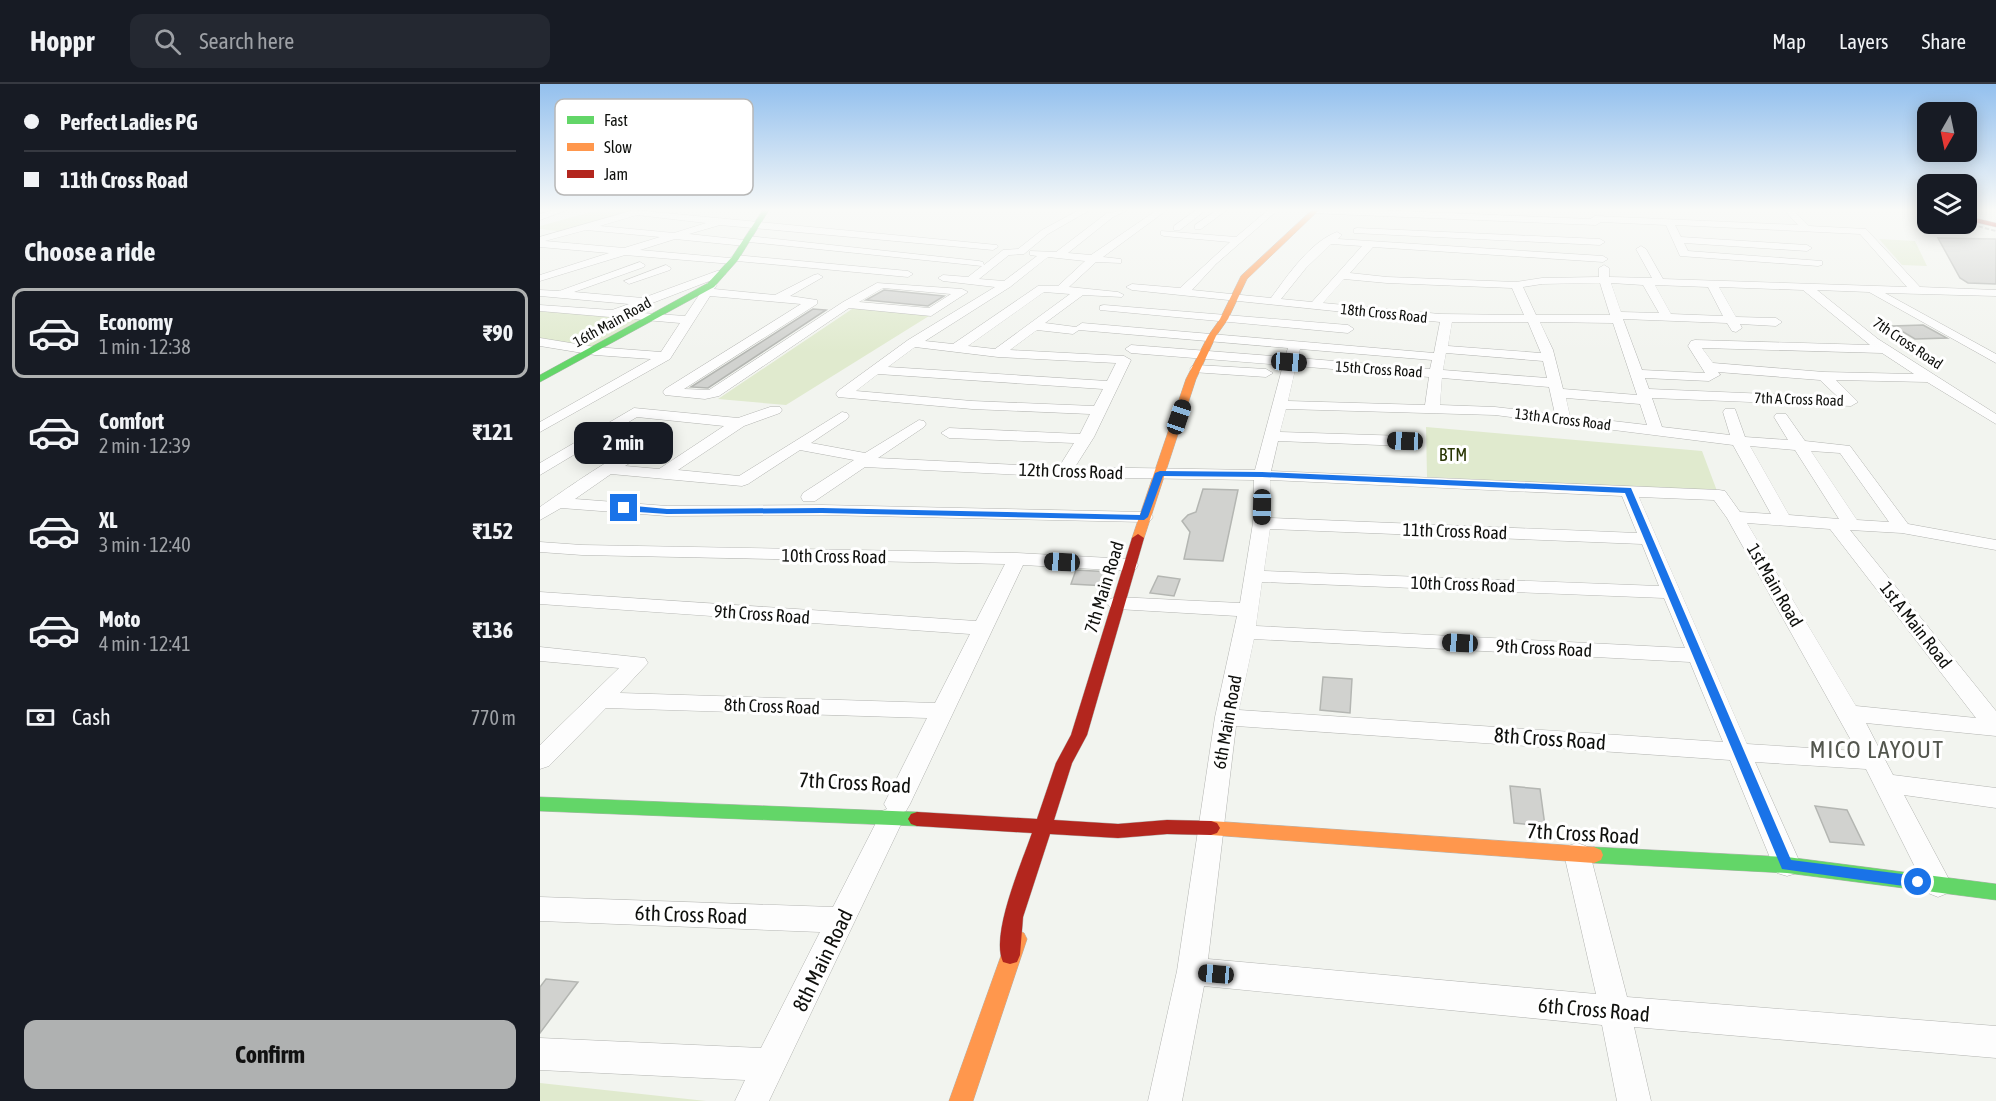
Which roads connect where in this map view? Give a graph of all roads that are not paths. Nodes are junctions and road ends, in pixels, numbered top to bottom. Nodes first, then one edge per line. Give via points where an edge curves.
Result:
1 (604, 257) edge
2 (733, 257) edge
3 (792, 257) edge
4 (867, 257) edge
5 (1000, 257) edge
6 (1047, 257) edge
7 (1080, 257) edge
8 (1218, 257) edge
9 (1266, 257) edge
10 (1312, 257) edge
11 (1357, 257) edge
12 (1563, 257) edge
13 (1578, 257) edge
14 (1581, 257) edge
15 (1644, 257) edge
16 (1708, 257) edge
17 (1815, 257) edge
18 (1887, 257) edge
19 (1093, 259) junction
20 (1602, 260) junction
21 (593, 261) junction
22 (1118, 261) dead end
23 (615, 263) junction
24 (979, 264) dead end
25 (640, 265) junction
26 (540, 266) edge
27 (1527, 266) dead end
28 (1670, 267) dead end
29 (692, 270) dead end
30 (670, 271) junction
31 (721, 273) junction
32 (1340, 275) junction
33 (1827, 275) junction
34 (923, 276) dead end
35 (818, 277) dead end
36 (934, 277) dead end
37 (540, 278) edge
38 (1117, 280) dead end
39 (1395, 280) junction
40 (970, 281) junction
41 (1653, 282) junction
42 (1677, 282) junction
43 (1711, 283) junction
44 (1006, 285) junction
45 (1516, 285) junction
46 (1132, 286) dead end
47 (1806, 287) junction
48 (540, 288) edge
49 (709, 288) junction
50 (1060, 290) junction
51 (1871, 290) junction
52 (1081, 291) junction
53 (1917, 291) junction
54 (540, 293) edge
55 (1101, 293) junction
56 (1176, 293) junction
57 (557, 295) junction
58 (1118, 295) dead end
59 (586, 297) junction
60 (778, 298) junction
61 (1233, 298) junction
62 (616, 299) junction
63 (645, 301) junction
64 (1273, 302) junction
65 (1702, 302) dead end
66 (1995, 302) edge
67 (1723, 303) junction
68 (847, 304) junction
69 (1461, 305) dead end
70 (1314, 306) junction
71 (540, 308) edge
72 (1104, 308) dead end
73 (1056, 310) junction
74 (1374, 312) junction
75 (1079, 313) dead end
76 (1155, 313) junction
77 (612, 314) junction
78 (1617, 317) junction
79 (1667, 317) junction
80 (655, 318) junction
81 (1448, 318) junction
82 (1463, 318) junction
83 (1224, 319) junction
84 (1534, 319) junction
85 (688, 320) junction
86 (1732, 321) junction
87 (1776, 322) dead end
88 (1034, 327) junction
89 (1348, 329) dead end
90 (1212, 336) junction
91 (540, 342) edge
92 (912, 343) junction
93 (1744, 345) junction
94 (1792, 346) junction
95 (956, 348) junction
96 (1885, 349) junction
97 (595, 351) junction
98 (998, 353) junction
99 (1441, 353) junction
100 (1128, 354) junction
101 (1203, 355) junction
102 (665, 356) junction
103 (1548, 357) junction
104 (1996, 359) edge
105 (1290, 360) junction
106 (1709, 367) junction
107 (1197, 369) junction
108 (875, 370) junction
109 (1636, 374) junction
110 (1824, 376) junction
111 (1930, 378) junction
112 (540, 379) edge
113 (1435, 379) junction
114 (1111, 386) junction
115 (1556, 388) junction
116 (1494, 394) junction
117 (1644, 397) junction
118 (1280, 405) junction
119 (775, 410) dead end
120 (1097, 410) junction
121 (1432, 410) junction
122 (1730, 412) dead end
123 (842, 416) dead end
124 (1781, 417) dead end
125 (1564, 420) junction
126 (1996, 420) edge
127 (739, 423) junction
128 (919, 424) dead end
129 (540, 428) edge
130 (1656, 430) junction
131 (950, 433) dead end
132 (1272, 436) junction
133 (1084, 439) junction
134 (1405, 441) dead end
135 (1739, 441) junction
136 (652, 444) dead end
137 (796, 446) junction
138 (1798, 446) junction
139 (865, 460) junction
140 (540, 470) edge
141 (608, 470) junction
142 (1064, 472) junction
143 (1160, 473) junction
144 (662, 474) junction
145 (1262, 475) junction
146 (1628, 490) junction
147 (809, 497) dead end
148 (558, 503) junction
149 (540, 515) edge
150 (1144, 517) junction
151 (1735, 517) junction
152 (1782, 519) junction
153 (1262, 523) junction
154 (1843, 524) junction
155 (1902, 528) junction
156 (1649, 539) junction
157 (1996, 545) edge
158 (540, 547) edge
159 (1017, 560) junction
160 (1129, 565) junction
161 (1253, 576) junction
162 (1673, 592) junction
163 (540, 598) edge
164 (1117, 603) junction
165 (1246, 621) junction
166 (984, 628) junction
167 (540, 654) edge
168 (1700, 656) junction
169 (600, 700) junction
170 (943, 711) junction
171 (1849, 712) junction
172 (1226, 717) junction
173 (1996, 728) edge
174 (1079, 735) junction
175 (1740, 751) junction
176 (540, 760) edge
177 (1874, 761) junction
178 (1886, 783) junction
179 (1072, 785) dead end
180 (540, 793) edge
181 (1996, 798) edge
182 (758, 799) dead end
183 (800, 800) dead end
184 (540, 804) edge
185 (894, 811) junction
186 (1045, 820) junction
187 (1211, 828) junction
188 (1577, 854) junction
189 (1787, 865) junction
190 (1938, 885) junction
191 (1996, 892) edge
192 (1035, 896) dead end
193 (540, 909) edge
194 (842, 920) junction
195 (1010, 955) junction
196 (1192, 972) junction
197 (1615, 1011) junction
198 (1996, 1042) edge
199 (540, 1054) edge
200 (770, 1065) junction
201 (752, 1101) edge
202 (961, 1101) edge
203 (1165, 1101) edge
204 (1634, 1101) edge

1 - 21 street
2 - 31 street, 16th Main Road
3 - 34 street
4 - 24 street
5 - 40 street
6 - 44 street
7 - 19 street
8 - 56 street
9 - 61 street, 7th Main Road via 1244,278
10 - 64 street
11 - 32 street
12 - 20 street
13 - 20 street
14 - 20 street
15 - 41 street
16 - 33 street
17 - 33 street
18 - 53 street
19 - 22 street
19 - 50 street
20 - 27 street
20 - 41 street
20 - 45 street via 1542,281
20 - 78 street
21 - 23 street
21 - 26 street via 560,260
21 - 37 street
23 - 25 street
23 - 48 street
25 - 30 street
25 - 57 street
28 - 42 street
29 - 31 street
30 - 59 street
30 - 62 street
31 - 49 street, 16th Main Road
31 - 63 street
32 - 39 street
32 - 70 street
33 - 47 street
33 - 51 street
35 - 60 street
36 - 40 street
38 - 55 street
39 - 45 street
39 - 74 street
40 - 44 street
41 - 42 street
41 - 79 street
42 - 43 street
43 - 47 street
43 - 67 street
44 - 92 street
45 - 84 street
46 - 56 street, 18th Cross Road
47 - 96 street, 7th Cross Road
49 - 60 street
49 - 80 street, 16th Main Road
49 - 85 street
50 - 52 street
50 - 95 street via 1042,288
51 - 53 street
51 - 104 street
52 - 55 street
52 - 73 street
53 - 66 street via 1969,292
54 - 57 street
55 - 58 street
56 - 61 street, 18th Cross Road
56 - 76 street
57 - 59 street
59 - 62 street
60 - 68 street via 813,302 670,392 712,394
61 - 64 street, 18th Cross Road
61 - 83 street, 7th Main Road
62 - 63 street
63 - 77 street
64 - 70 street, 18th Cross Road
65 - 67 street
67 - 86 street
68 - 68 street via 884,284 962,292 931,312
69 - 82 street
70 - 74 street, 18th Cross Road
71 - 77 street
72 - 76 street
73 - 75 street
73 - 88 street
74 - 81 street, 18th Cross Road
76 - 83 street
77 - 80 street
78 - 79 street, 18th Cross Road
78 - 84 street, 18th Cross Road
78 - 109 street
79 - 86 street, 18th Cross Road
80 - 85 street
80 - 97 street, 16th Main Road
81 - 82 street, 18th Cross Road
81 - 99 street
82 - 84 street, 18th Cross Road via 1485,323
83 - 89 street
83 - 90 street, 7th Main Road
84 - 103 street
85 - 102 street
86 - 87 street, 18th Cross Road
86 - 93 street
88 - 90 street
88 - 98 street
90 - 101 street, 7th Main Road
90 - 105 street
91 - 97 street
92 - 95 street
92 - 108 street
93 - 94 street
93 - 106 street via 1695,344
94 - 96 street
94 - 110 street
95 - 98 street
96 - 111 street, 7th Cross Road
97 - 102 street
97 - 112 street, 16th Main Road
98 - 100 street
99 - 103 street
99 - 105 street
99 - 113 street
100 - 101 street
100 - 114 street
101 - 105 street
101 - 107 street, 7th Main Road
102 - 129 street
103 - 115 street
105 - 107 street
105 - 113 street, 15th Cross Road
105 - 118 street, 6th Main Road
106 - 109 street via 1713,375 1709,376
106 - 110 street
107 - 143 street, 7th Main Road
108 - 114 street
108 - 120 street via 843,393 972,405
109 - 117 street
110 - 111 street, 7th A Cross Road
110 - 117 street, 7th A Cross Road via 1851,402
111 - 126 street, 7th Cross Road
113 - 116 street, 15th Cross Road
113 - 121 street
114 - 120 street
115 - 116 street, 15th Cross Road
115 - 117 street, 15th Cross Road
115 - 125 street
116 - 121 street, 13th A Cross Road
116 - 125 street, 13th A Cross Road
117 - 130 street
118 - 121 street, 13th A Cross Road
118 - 132 street, 6th Main Road
119 - 127 street
120 - 133 street
122 - 135 street
123 - 137 street
124 - 138 street, 1st A Main Road
125 - 130 street, 13th A Cross Road
127 - 140 street via 634,412
127 - 144 street
128 - 139 street
130 - 135 street, 13th A Cross Road
131 - 133 street
132 - 134 street
132 - 145 street, 6th Main Road
133 - 142 street
135 - 138 street, 13th A Cross Road
135 - 152 street
136 - 141 street
137 - 139 street, 12th Cross Road
137 - 144 street via 742,481
138 - 154 street, 1st A Main Road
138 - 155 street, 13th A Cross Road via 1845,449
139 - 142 street, 12th Cross Road
139 - 147 street
141 - 144 street
141 - 148 street
142 - 143 street, 12th Cross Road
143 - 145 street, 12th Cross Road
143 - 150 street, 7th Main Road
145 - 146 street, 12th Cross Road
145 - 153 street, 6th Main Road
146 - 151 street, 12th Cross Road via 1719,495
146 - 156 street
148 - 149 street
148 - 150 street via 667,511
150 - 160 street, 7th Main Road
151 - 152 street, 1st Main Road
151 - 171 street, 1st Main Road
152 - 154 street, 1st Main Road
153 - 156 street, 11th Cross Road
153 - 161 street, 6th Main Road
154 - 155 street, 1st Main Road
154 - 173 street, 1st A Main Road
155 - 157 street, 1st Main Road
156 - 162 street
158 - 159 street, 10th Cross Road
159 - 160 street, 10th Cross Road
159 - 166 street, 8th Main Road
160 - 164 street, 7th Main Road
161 - 162 street, 10th Cross Road
161 - 165 street, 6th Main Road
162 - 168 street
163 - 166 street, 9th Cross Road
164 - 165 street, 9th Cross Road
164 - 174 street, 7th Main Road
165 - 168 street, 9th Cross Road
165 - 172 street, 6th Main Road
166 - 170 street, 8th Main Road
167 - 169 street via 637,663
168 - 175 street
169 - 170 street, 8th Cross Road
169 - 176 street
170 - 185 street, 8th Main Road
171 - 173 street, 1st A Main Road
171 - 177 street, 1st Main Road
172 - 175 street, 8th Cross Road
172 - 187 street, 6th Main Road
174 - 179 street, 7th Main Road via 1078,765
174 - 186 street, 7th Main Road via 1064,763
175 - 177 street, 8th Cross Road
175 - 189 street
177 - 178 street, 1st Main Road
178 - 181 street
178 - 190 street, 1st Main Road
180 - 182 street
183 - 185 street, 7th Cross Road
184 - 185 street, 7th Cross Road
185 - 186 street, 7th Cross Road
185 - 194 street, 8th Main Road
186 - 187 street, 7th Cross Road via 1058,827 1122,819 1167,827
186 - 195 street, 7th Main Road via 1013,917
187 - 188 street, 7th Cross Road
187 - 196 street, 6th Main Road
188 - 189 street, 7th Cross Road
188 - 197 street
189 - 190 street, 7th Cross Road
190 - 191 street, 7th Cross Road
192 - 195 street, 7th Main Road
193 - 194 street, 6th Cross Road
194 - 200 street, 8th Main Road
195 - 202 street, 7th Main Road
196 - 197 street, 6th Cross Road
196 - 203 street, 6th Main Road
197 - 198 street, 6th Cross Road
197 - 204 street
199 - 200 street
200 - 201 street, 8th Main Road

